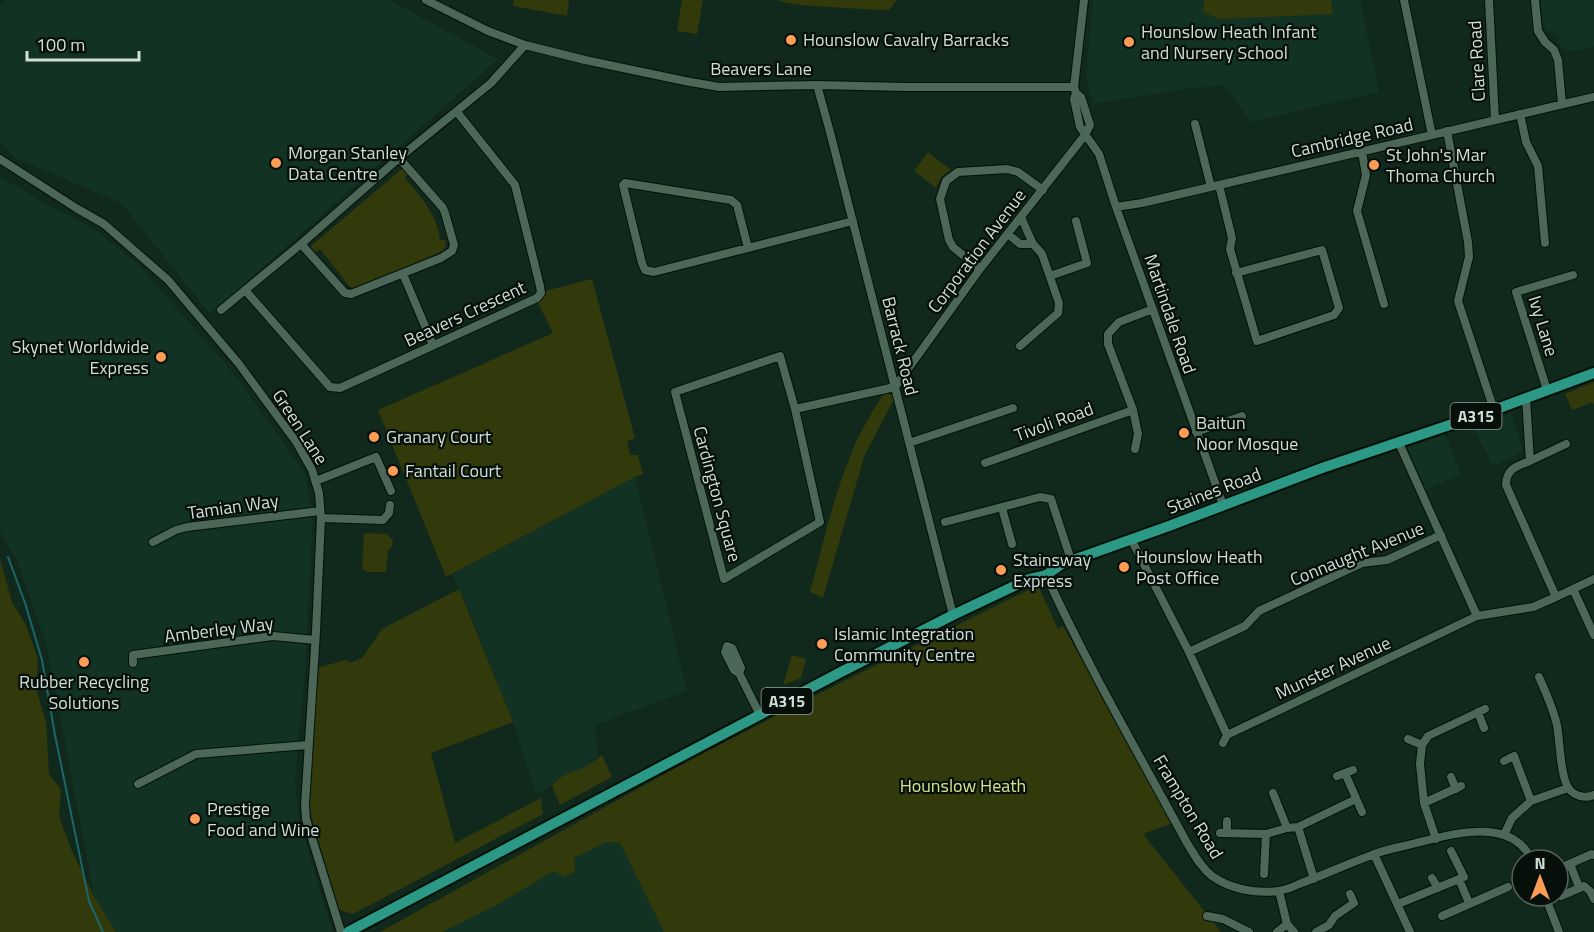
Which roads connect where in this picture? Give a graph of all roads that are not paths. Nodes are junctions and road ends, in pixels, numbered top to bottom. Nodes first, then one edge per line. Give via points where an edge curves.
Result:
1 (426, 0) edge
2 (1084, 0) edge
3 (1404, 0) edge
4 (1489, 0) edge
5 (1534, 0) edge
6 (440, 3) edge
7 (525, 45) junction
8 (817, 85) junction
9 (1075, 90) junction
10 (1594, 97) edge
11 (1562, 104) junction
12 (457, 112) junction
13 (1520, 114) junction
14 (1495, 120) junction
15 (1196, 124) dead end
16 (1447, 131) junction
17 (1085, 135) junction
18 (1432, 135) junction
19 (1362, 152) junction
20 (399, 158) junction
21 (0, 159) edge
22 (1215, 186) junction
23 (1043, 190) junction
24 (1116, 207) junction
25 (1021, 217) junction
26 (853, 221) junction
27 (1076, 221) dead end
28 (1008, 234) junction
29 (301, 243) junction
30 (1545, 243) dead end
31 (1033, 244) junction
32 (748, 248) junction
33 (980, 269) junction
34 (1236, 273) junction
35 (403, 274) junction
36 (1572, 275) dead end
37 (1050, 276) junction
38 (245, 290) junction
39 (1384, 304) dead end
40 (1153, 309) junction
41 (221, 310) dead end
42 (434, 345) junction
43 (1020, 346) dead end
44 (1594, 373) edge
45 (896, 387) junction
46 (1547, 390) junction
47 (1526, 398) junction
48 (1012, 408) dead end
49 (795, 409) junction
50 (1133, 410) junction
51 (1494, 410) junction
52 (1242, 416) dead end
53 (1196, 432) junction
54 (1399, 442) junction
55 (909, 443) junction
56 (1566, 444) dead end
57 (1136, 449) dead end
58 (1530, 461) junction
59 (985, 463) dead end
60 (316, 481) junction
61 (391, 491) dead end
62 (390, 505) dead end
63 (1223, 505) junction
64 (1002, 508) junction
65 (320, 514) junction
66 (945, 522) dead end
67 (1442, 535) junction
68 (1131, 539) junction
69 (153, 542) dead end
70 (1012, 544) dead end
71 (1071, 560) junction
72 (1046, 575) junction
73 (1594, 579) edge
74 (1573, 589) junction
75 (1556, 597) junction
76 (953, 615) junction
77 (1477, 616) junction
78 (1594, 635) edge
79 (315, 640) junction
80 (1190, 652) junction
81 (134, 663) dead end
82 (739, 673) dead end
83 (1539, 677) dead end
84 (760, 715) junction
85 (1484, 728) dead end
86 (1227, 735) junction
87 (1408, 739) dead end
88 (1223, 743) dead end
89 (308, 745) junction
90 (1422, 745) junction
91 (1504, 761) dead end
92 (1345, 773) dead end
93 (1451, 777) dead end
94 (138, 784) dead end
95 (1568, 788) junction
96 (1273, 793) dead end
97 (1594, 795) edge
98 (1356, 799) junction
99 (1532, 801) junction
100 (1424, 803) junction
101 (1362, 813) dead end
102 (1227, 821) dead end
103 (1298, 827) junction
104 (1287, 828) junction
105 (1266, 834) junction
106 (1504, 835) junction
107 (1436, 838) junction
108 (1524, 848) edge
109 (1451, 851) dead end
110 (1374, 854) junction
111 (1594, 855) edge
112 (1570, 864) joint
113 (1264, 874) dead end
114 (1432, 878) dead end
115 (1314, 879) junction
116 (1459, 879) junction
117 (1508, 887) dead end
118 (1579, 887) junction
119 (1438, 888) junction
120 (1280, 891) junction
121 (1570, 892) edge
122 (1350, 894) dead end
123 (1594, 899) edge
124 (1469, 903) junction
125 (1398, 904) junction
126 (1550, 908) edge
127 (1207, 916) dead end
128 (1442, 916) dead end
129 (1287, 924) junction
130 (341, 932) edge
131 (348, 932) edge
132 (1249, 932) edge
133 (1276, 932) edge
134 (1294, 932) edge
135 (1316, 932) edge
136 (1409, 932) edge
137 (1559, 932) edge

1 - 6 street, Beavers Lane
2 - 9 street
3 - 18 street
4 - 14 street, Clare Road
5 - 11 street via 1538,31 1558,60
6 - 7 street, Beavers Lane via 495,34
7 - 8 street, Beavers Lane via 719,87
7 - 12 street via 491,83
8 - 9 street, Beavers Lane
8 - 26 street, Barrack Road
9 - 17 street via 1090,125
10 - 11 street, Cambridge Road
11 - 13 street, Cambridge Road
12 - 20 street
12 - 42 street, Beavers Crescent via 514,185 541,293
13 - 14 street, Cambridge Road
13 - 30 street via 1526,142 1538,166
14 - 16 street, Cambridge Road
15 - 22 street
16 - 18 street, Cambridge Road
16 - 51 street via 1469,257 1458,301
17 - 23 street, Corporation Avenue
17 - 24 street, Martindale Road via 1099,154
18 - 19 street, Cambridge Road
19 - 22 street, Cambridge Road
19 - 39 street via 1366,175 1358,211
20 - 29 street
20 - 35 street via 442,208 454,245 447,255
21 - 60 street, Green Lane via 104,224 168,280 246,373 297,443
22 - 24 street, Cambridge Road
22 - 34 street via 1232,238 1230,249
23 - 25 street, Corporation Avenue
23 - 33 street via 1007,169 958,171 946,181 940,199 949,240
24 - 40 street, Martindale Road
25 - 28 street, Corporation Avenue
25 - 31 street
26 - 32 street
26 - 45 street, Barrack Road
27 - 37 street via 1087,263
28 - 31 street via 1020,244
28 - 33 street, Corporation Avenue
29 - 35 street via 351,294
29 - 38 street
31 - 37 street via 1042,254
32 - 32 street via 654,272 645,270 623,185 731,200 737,205
33 - 45 street, Corporation Avenue
34 - 34 street via 1257,341 1334,315 1339,308 1322,250
35 - 42 street
36 - 46 street, Ivy Lane via 1516,292
37 - 43 street via 1059,303 1058,313
38 - 41 street
38 - 42 street, Beavers Crescent via 330,387 340,388
40 - 50 street via 1119,322 1108,334 1108,344
40 - 53 street, Martindale Road
44 - 46 main road, Staines Road / A315
45 - 49 street
45 - 55 street, Barrack Road
46 - 47 main road, Staines Road / A315
47 - 51 main road, Staines Road / A315
47 - 58 street
48 - 55 street
49 - 49 street, Cardington Square via 820,522 724,579 675,392 780,356
50 - 57 street via 1138,434
50 - 59 street, Tivoli Road
51 - 54 main road, Staines Road / A315
52 - 53 street
53 - 63 street, Martindale Road
54 - 63 main road, Staines Road / A315
54 - 67 street
55 - 76 street, Barrack Road
56 - 58 street
58 - 75 street via 1512,469 1506,476 1506,485
60 - 61 street via 376,457
60 - 65 street, Green Lane
62 - 65 street, Tamian Way via 383,520
63 - 68 main road, Staines Road / A315
64 - 66 street
64 - 70 street
64 - 71 street via 1040,497 1051,500
65 - 69 street, Tamian Way via 187,527
65 - 79 street, Green Lane
67 - 77 street
67 - 80 street, Connaught Avenue via 1387,560 1362,563 1259,612 1245,626
68 - 71 main road, Staines Road / A315
68 - 80 street
71 - 72 main road, Staines Road / A315
72 - 76 main road, Staines Road / A315 via 1029,579
72 - 120 street, Frampton Road via 1201,864 1212,876 1234,887
73 - 74 street, Munster Avenue
74 - 75 street, Munster Avenue
74 - 78 street
75 - 77 street, Munster Avenue via 1533,608
76 - 84 main road, A315
77 - 86 street, Munster Avenue
79 - 81 street, Amberley Way via 273,636 133,655
79 - 89 street, Green Lane
80 - 86 street
82 - 84 street
83 - 95 street via 1557,727
84 - 131 main road, A315
85 - 90 street via 1482,711 1428,736
86 - 88 street
87 - 90 street
89 - 94 street via 196,754
89 - 130 street, Green Lane via 306,819
90 - 100 street
91 - 99 street via 1518,755
92 - 98 street
93 - 100 street via 1458,787
95 - 97 street via 1577,796
95 - 99 street
96 - 104 street
98 - 101 street
98 - 103 street
99 - 106 street via 1512,818
100 - 107 street
102 - 105 street via 1223,833
103 - 104 street
103 - 115 street
104 - 105 street
105 - 113 street
106 - 107 street, Frampton Road via 1481,831
106 - 108 street, Frampton Road
107 - 110 street, Frampton Road
109 - 116 street via 1464,877
110 - 115 street, Frampton Road
110 - 125 street
111 - 112 street
112 - 118 street
114 - 119 street
115 - 120 street, Frampton Road
116 - 119 street
116 - 124 street
117 - 124 street
118 - 121 street
118 - 123 street via 1587,888
119 - 125 street
120 - 129 street
122 - 135 street via 1354,903
124 - 128 street
125 - 136 street
126 - 137 street
127 - 132 street
129 - 133 street
129 - 134 street

